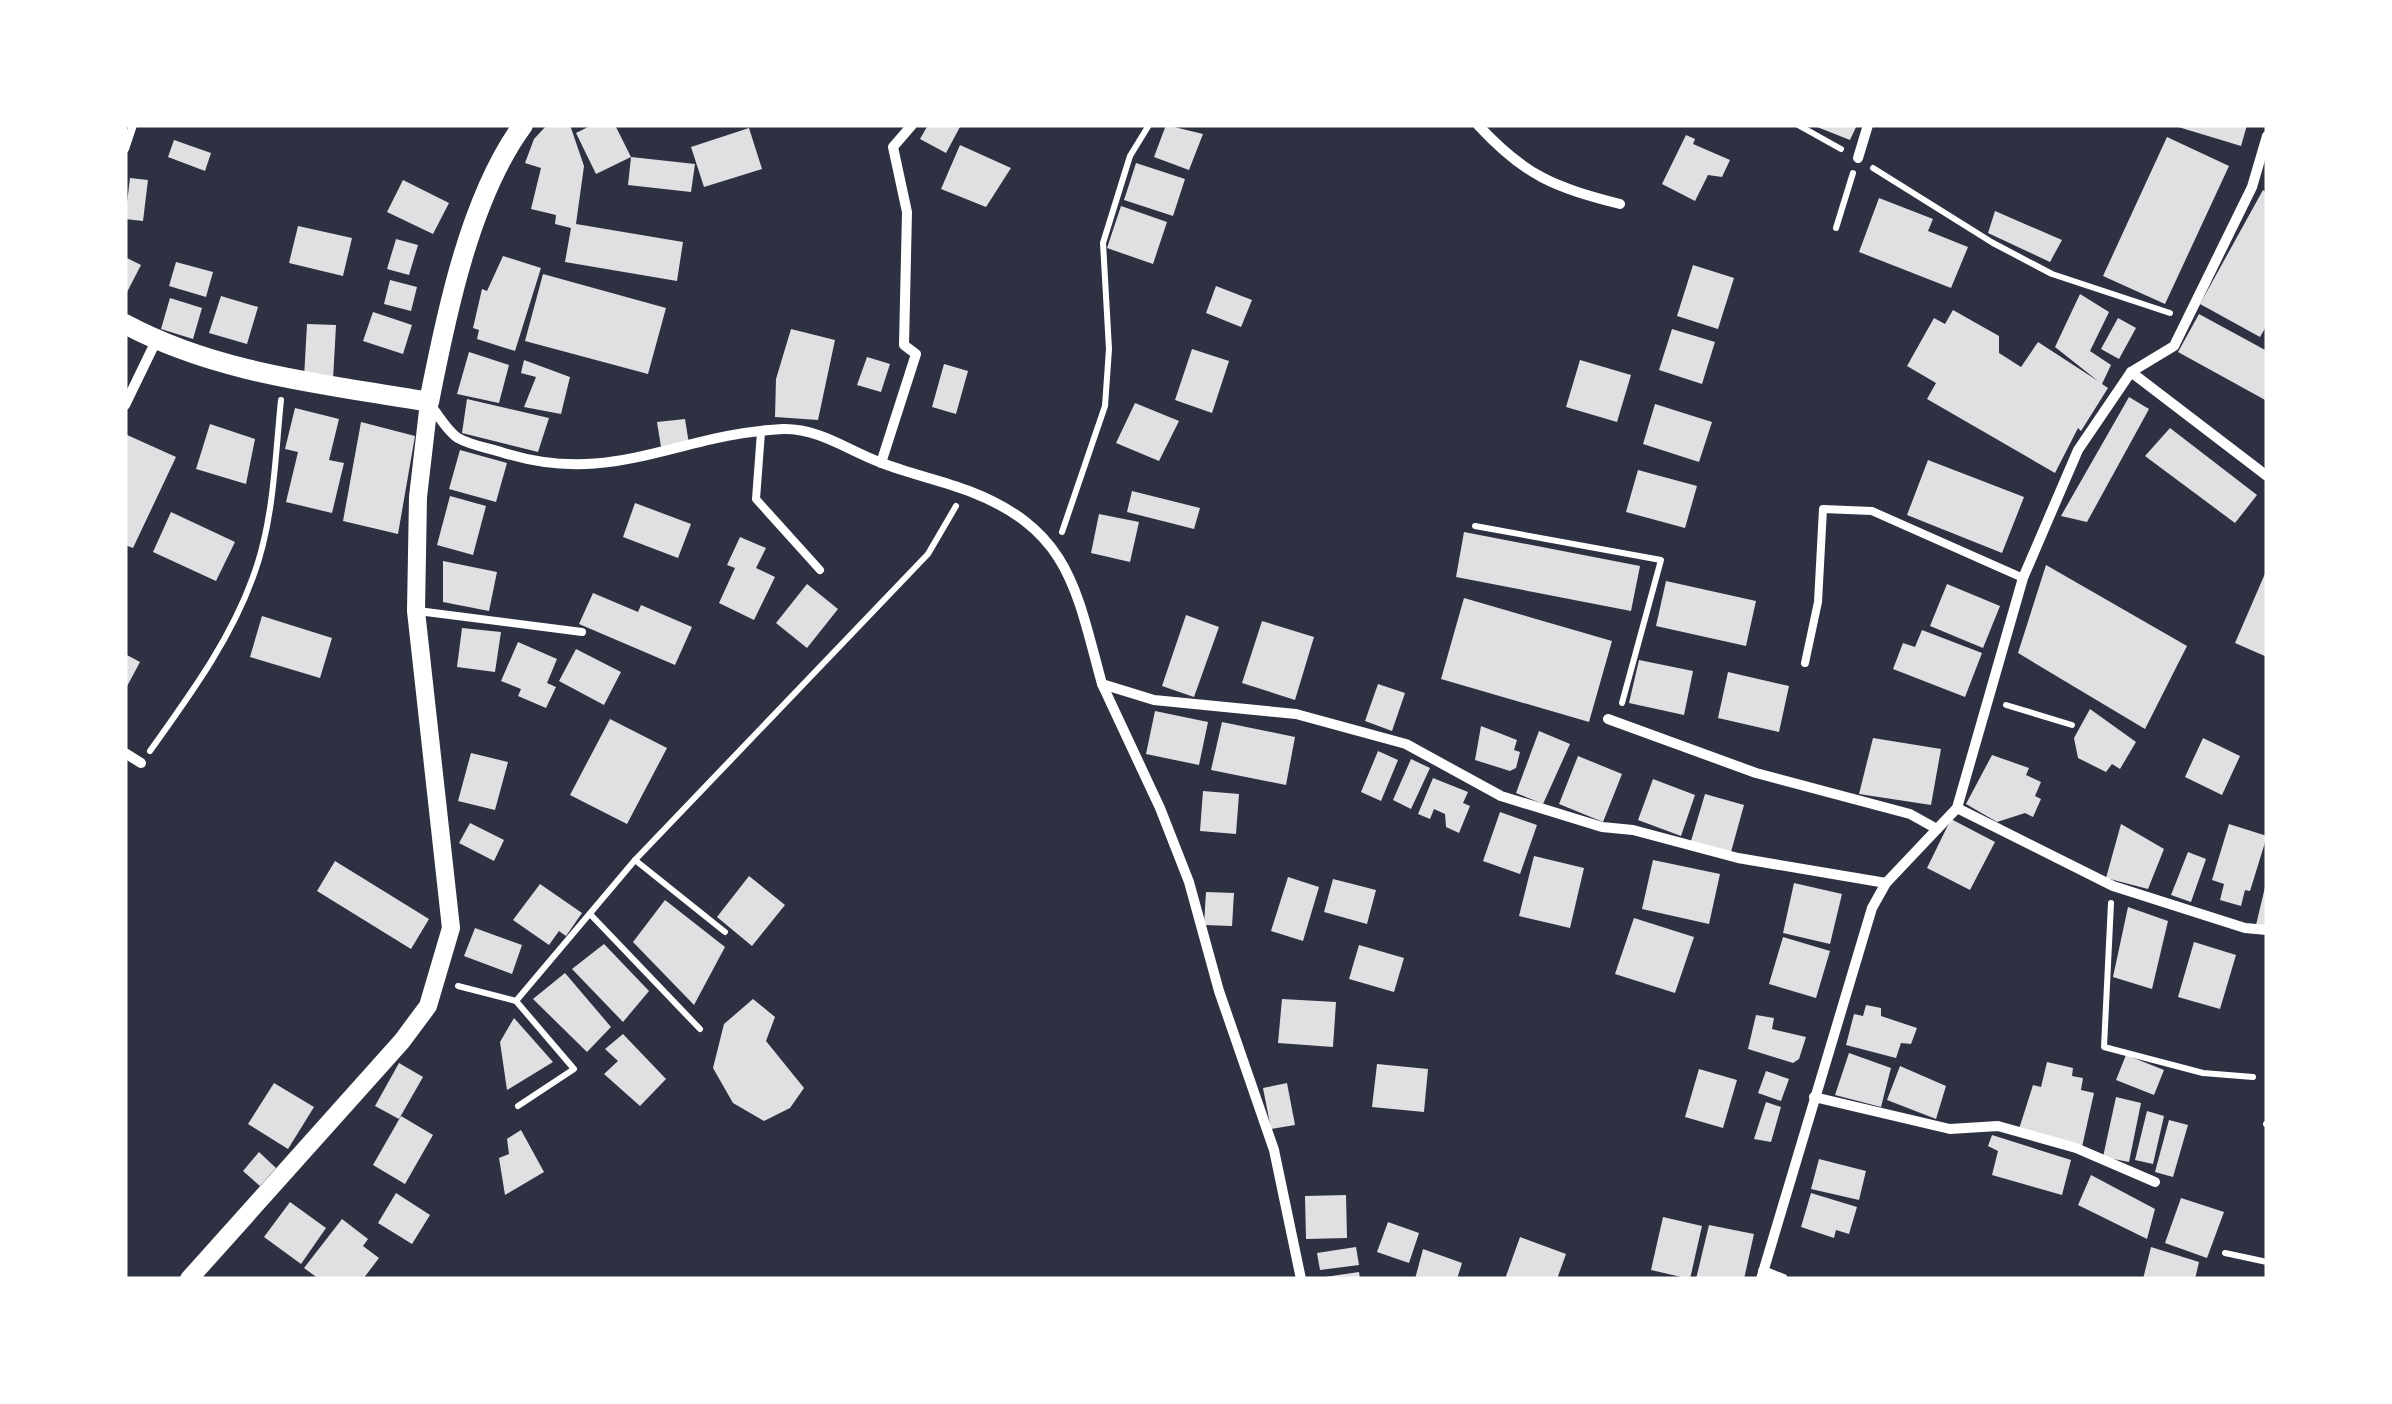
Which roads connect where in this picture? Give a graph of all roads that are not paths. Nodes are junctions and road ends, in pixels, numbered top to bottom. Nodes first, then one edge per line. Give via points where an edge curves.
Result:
1 (133, 125) edge
2 (523, 125) edge
3 (912, 125) edge
4 (1478, 125) edge
5 (1868, 125) edge
6 (2267, 136) edge
7 (125, 150) edge
8 (1858, 158) road end
9 (1620, 204) dead end
10 (125, 324) edge
11 (156, 341) junction
12 (2131, 372) junction
13 (429, 402) junction
14 (125, 405) edge
15 (761, 432) junction
16 (881, 463) junction
17 (2267, 476) edge
18 (820, 570) dead end
19 (2023, 578) junction
20 (416, 611) junction
21 (582, 632) dead end
22 (1805, 664) dead end
23 (1102, 684) junction
24 (1608, 719) road end
25 (125, 753) edge
26 (142, 763) road end
27 (1957, 808) junction
28 (1937, 830) junction
29 (1886, 883) junction
30 (2267, 930) edge
31 (1814, 1097) junction
32 (2156, 1182) dead end
33 (1762, 1275) edge
34 (189, 1279) edge
35 (1301, 1279) edge
36 (1783, 1279) edge

1 - 7 lane
2 - 13 main road via 492,180 451,304
3 - 16 street via 893,147 907,212 904,345 916,354
4 - 9 street via 1526,171
5 - 8 street
6 - 12 street via 2252,187 2174,346
10 - 11 main road
11 - 13 main road via 283,379
11 - 14 street
12 - 17 street
12 - 19 street via 2078,450
13 - 15 street via 457,438 540,465 607,466
13 - 20 street via 418,497
15 - 16 street via 820,435
15 - 18 lane via 756,499
16 - 23 street via 965,489 1034,526 1056,550 1079,600
19 - 22 lane via 1872,511 1823,509 1818,602
19 - 27 street
20 - 21 lane
20 - 34 street via 451,928 438,981 402,1041
23 - 29 street via 1154,700 1296,714 1406,744 1501,796 1602,827
23 - 35 street via 1189,882 1274,1150
24 - 28 street via 1756,773 1910,814
25 - 26 street
27 - 28 street
27 - 30 street via 2112,886
28 - 29 street
29 - 31 street via 1872,908
31 - 32 street via 1950,1129 1998,1126 2076,1148
31 - 33 street
33 - 36 street

